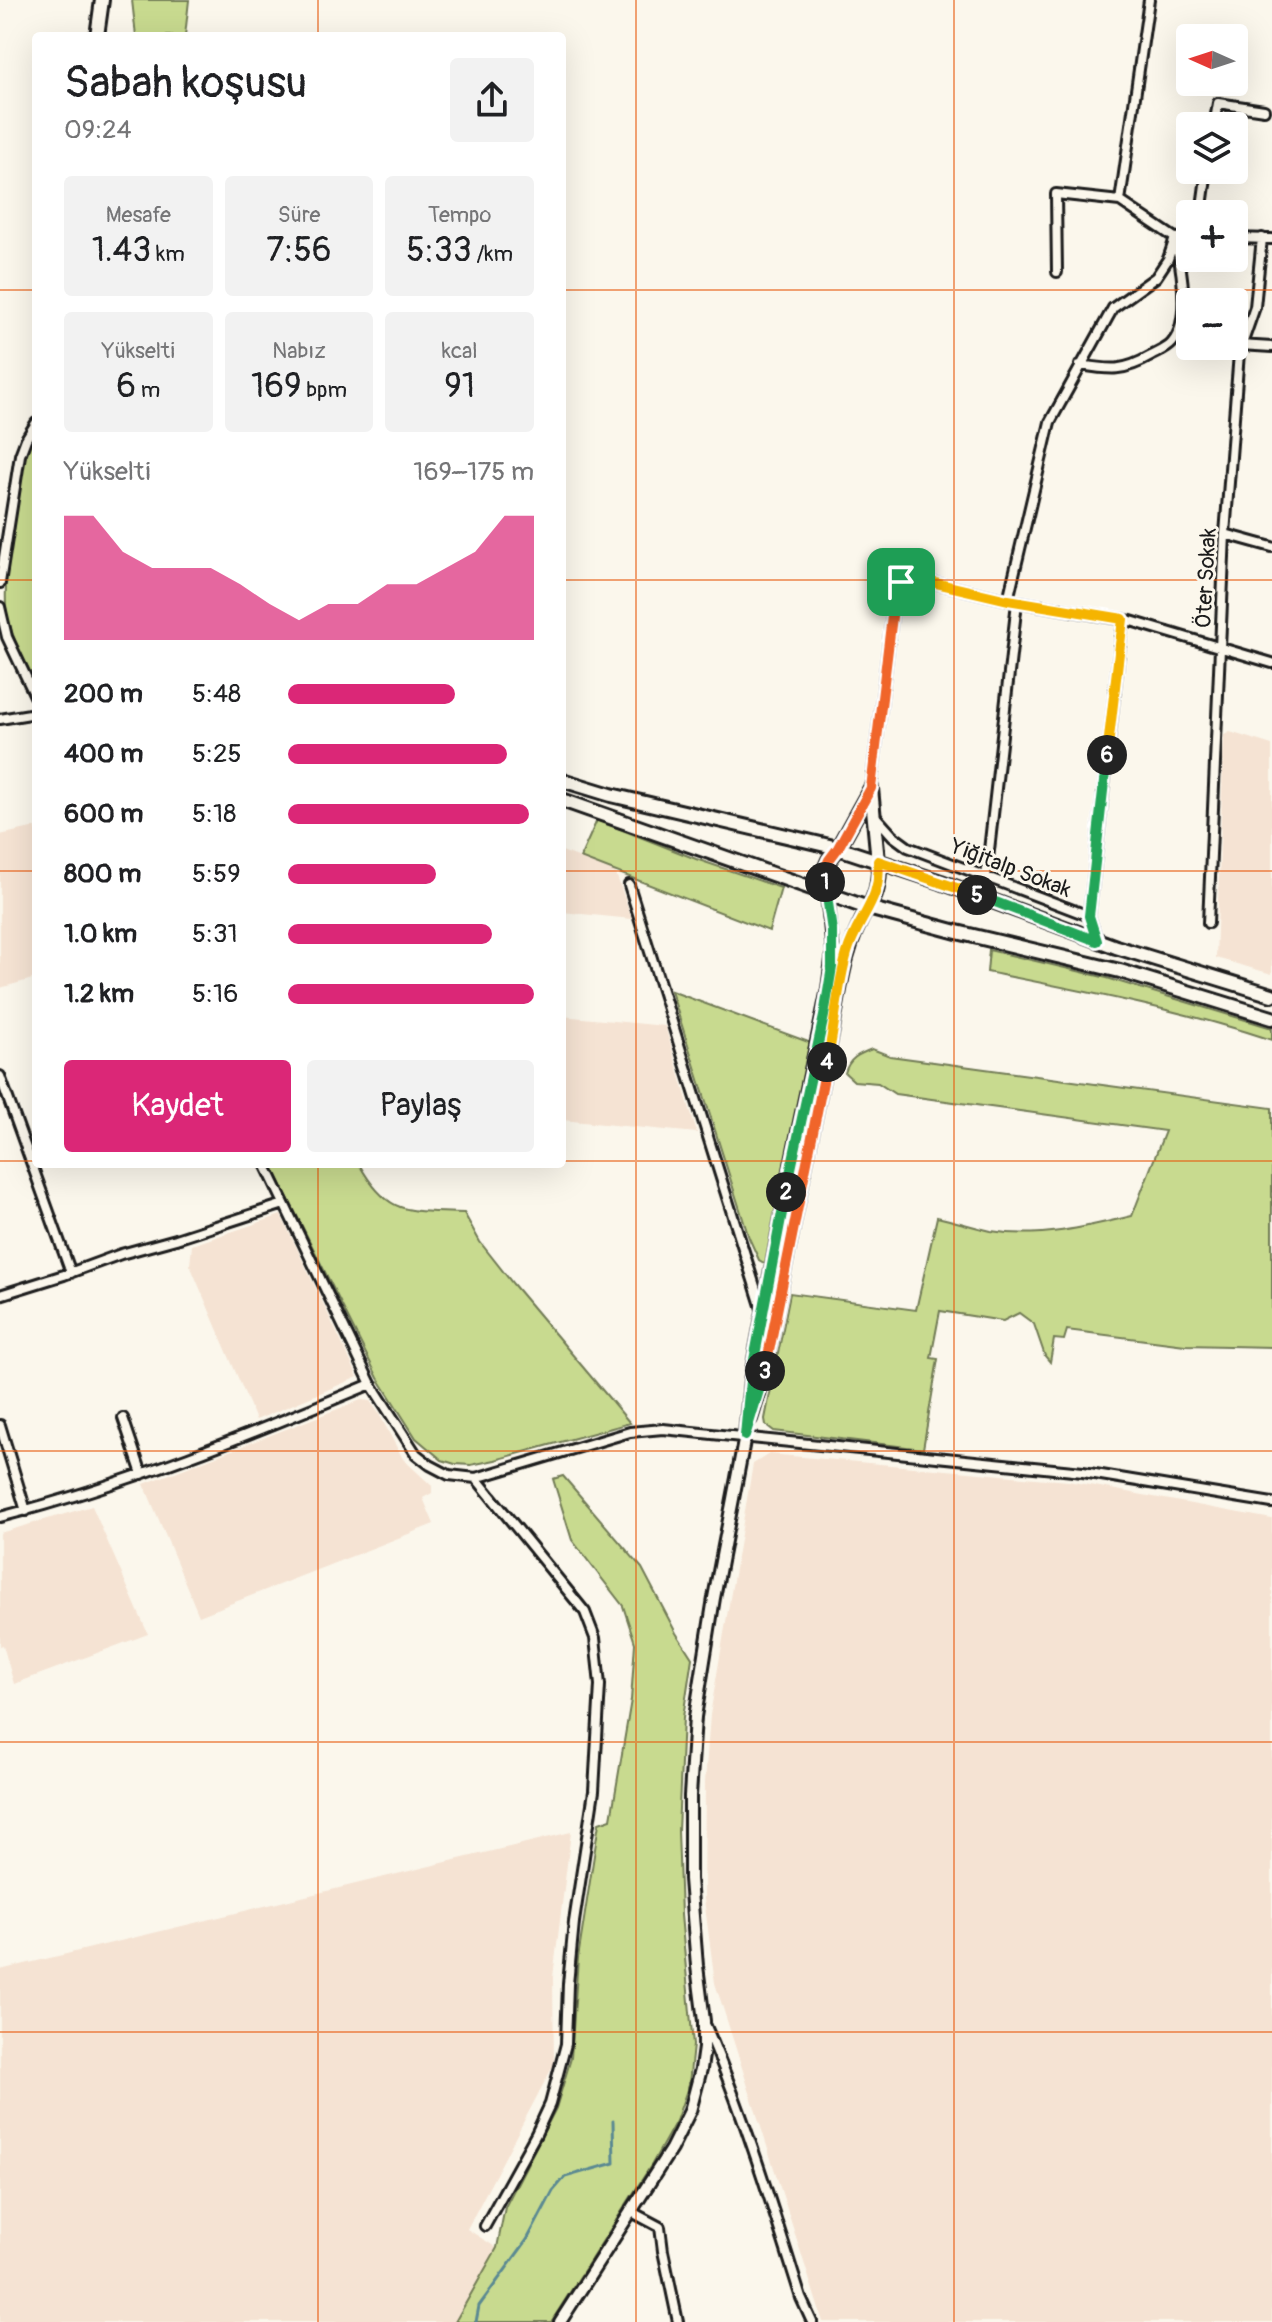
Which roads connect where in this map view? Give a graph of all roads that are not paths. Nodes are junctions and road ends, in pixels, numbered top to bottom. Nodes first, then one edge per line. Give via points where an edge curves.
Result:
1 (102, 0) edge
2 (1149, 0) edge
3 (98, 32) edge
4 (1264, 110) dead end
5 (1216, 112) edge
6 (1120, 201) junction
7 (1175, 238) junction
8 (1267, 239) edge
9 (1057, 272) dead end
10 (1248, 327) edge
11 (1248, 346) edge
12 (1272, 347) edge
13 (1239, 360) edge
14 (1080, 365) junction
15 (32, 429) edge
16 (1225, 534) junction
17 (1272, 547) edge
18 (0, 583) edge
19 (1013, 601) junction
20 (0, 607) edge
21 (1123, 619) junction
22 (1220, 648) junction
23 (1272, 663) edge
24 (32, 690) edge
25 (32, 714) edge
26 (1, 718) edge
27 (566, 781) edge
28 (871, 788) junction
29 (566, 801) edge
30 (875, 816) junction
31 (838, 848) junction
32 (878, 861) junction
33 (986, 877) junction
34 (629, 885) dead end
35 (827, 894) junction
36 (868, 908) junction
37 (1089, 916) junction
38 (1208, 923) dead end
39 (1097, 941) junction
40 (1272, 995) edge
41 (1272, 1018) edge
42 (0, 1076) edge
43 (32, 1165) edge
44 (33, 1168) edge
45 (267, 1168) edge
46 (284, 1204) junction
47 (71, 1273) junction
48 (0, 1295) edge
49 (763, 1312) junction
50 (371, 1384) junction
51 (123, 1418) dead end
52 (0, 1425) edge
53 (745, 1436) junction
54 (142, 1474) junction
55 (476, 1478) junction
56 (1272, 1503) edge
57 (26, 1511) junction
58 (0, 1517) edge
59 (704, 2021) junction
60 (630, 2211) junction
61 (485, 2226) dead end
62 (560, 2322) edge
63 (678, 2322) edge
64 (812, 2322) edge

1 - 3 main road
2 - 6 street
4 - 5 street via 1218,103
6 - 7 street
6 - 9 street via 1056,194
7 - 14 street via 1163,268 1113,308
7 - 14 street via 1183,307 1173,342 1134,366 1110,370
8 - 10 street, Öter Sokak
11 - 12 street
13 - 16 street, Öter Sokak
14 - 19 street via 1050,422
15 - 18 street via 20,455
16 - 17 street
16 - 22 street, Öter Sokak
19 - 21 street
19 - 28 street via 910,577 901,582 895,592
19 - 33 street
20 - 24 street via 7,637
21 - 22 street
21 - 37 street, Yiğitalp Sokak
22 - 23 street
22 - 38 street, Öter Sokak
25 - 26 street
27 - 31 main road
28 - 30 main road
28 - 31 main road
29 - 35 main road
30 - 32 main road
30 - 33 street, Yiğitalp Sokak via 908,847
31 - 32 main road
31 - 35 main road via 825,869
32 - 36 main road via 878,886
32 - 39 main road
33 - 37 street, Yiğitalp Sokak
34 - 49 street
35 - 36 main road
35 - 49 street via 830,978
36 - 41 main road via 1120,971
36 - 53 street via 846,956 762,1384
37 - 39 street
39 - 40 main road
42 - 43 street
44 - 47 street
45 - 46 street
46 - 47 street
46 - 50 street
47 - 48 street
49 - 53 street
50 - 54 street
50 - 55 street via 416,1454 449,1475
51 - 54 street
52 - 57 street
53 - 55 street via 663,1429 630,1432
53 - 56 street via 1083,1472
53 - 59 street via 706,1643 692,1755 690,1879
54 - 57 street
55 - 61 street via 585,1612 595,1638 600,1685 594,1791 574,1922 560,2073 536,2134
57 - 58 street
59 - 60 street via 701,2069 690,2111
59 - 64 street
60 - 62 street
60 - 63 street via 660,2227

